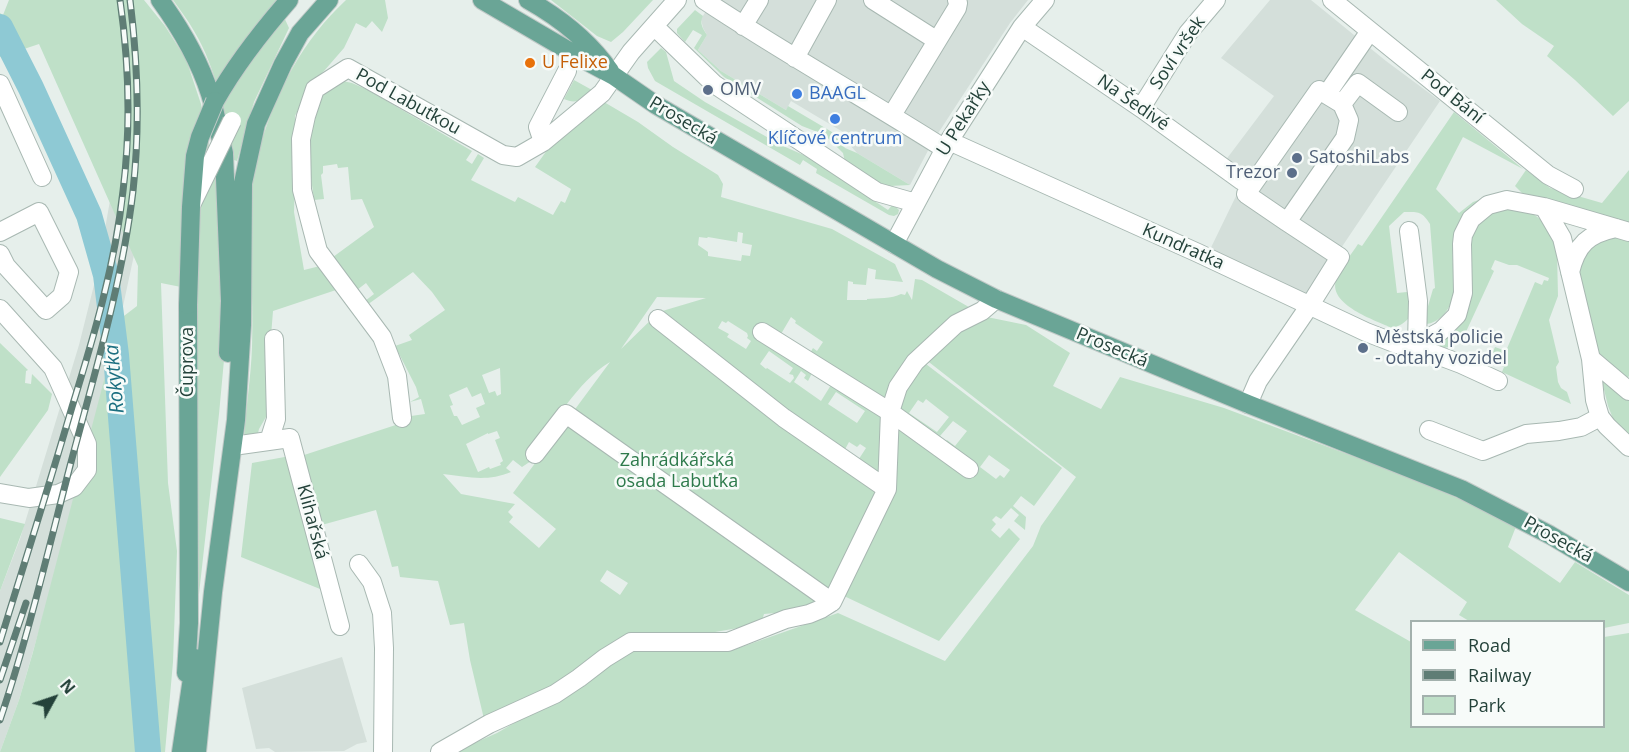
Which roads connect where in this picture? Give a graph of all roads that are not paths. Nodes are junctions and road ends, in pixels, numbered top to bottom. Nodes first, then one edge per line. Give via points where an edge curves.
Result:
1 (159, 0) edge
2 (289, 0) edge
3 (329, 0) edge
4 (482, 0) edge
5 (528, 0) edge
6 (677, 0) edge
7 (704, 0) edge
8 (759, 0) edge
9 (827, 0) edge
10 (873, 0) edge
11 (957, 0) edge
12 (1045, 0) edge
13 (1216, 0) edge
14 (1332, 0) edge
15 (654, 26) junction
16 (743, 26) junction
17 (1022, 27) junction
18 (1370, 31) junction
19 (936, 40) junction
20 (795, 58) junction
21 (567, 71) dead end
22 (614, 76) junction
23 (0, 84) edge
24 (1331, 88) dead end
25 (1342, 104) junction
26 (1141, 108) junction
27 (1398, 112) dead end
28 (892, 115) junction
29 (232, 122) dead end
30 (543, 142) junction
31 (947, 145) junction
32 (224, 154) junction
33 (42, 177) dead end
34 (1242, 181) dead end
35 (1574, 189) dead end
36 (916, 203) junction
37 (191, 207) junction
38 (1544, 207) junction
39 (1287, 222) junction
40 (1622, 230) edge
41 (1409, 231) dead end
42 (0, 232) edge
43 (894, 244) junction
44 (2, 264) edge
45 (1570, 272) junction
46 (243, 289) junction
47 (996, 299) junction
48 (1310, 305) junction
49 (0, 309) edge
50 (658, 318) dead end
51 (762, 332) dead end
52 (274, 339) dead end
53 (1417, 344) junction
54 (1591, 359) junction
55 (1498, 381) dead end
56 (1629, 391) edge
57 (1248, 404) junction
58 (890, 412) junction
59 (1600, 417) junction
60 (402, 418) dead end
61 (1429, 430) dead end
62 (269, 441) junction
63 (233, 446) junction
64 (1629, 447) edge
65 (535, 454) dead end
66 (969, 469) dead end
67 (887, 489) junction
68 (0, 493) edge
69 (359, 564) dead end
70 (1629, 582) edge
71 (832, 602) junction
72 (340, 626) dead end
73 (181, 752) edge
74 (197, 752) edge
75 (383, 752) edge
76 (440, 752) edge

1 - 32 main road via 186,39 211,95
2 - 37 main road, Čuprova, bridge via 252,43 216,101 195,156
3 - 46 main road via 300,33 256,124 243,183
4 - 22 main road, Prosecká
5 - 22 main road, Prosecká via 563,22 596,52
6 - 15 street, Pod Labuťkou
7 - 16 street, Kundratka
8 - 16 street
9 - 20 street
10 - 19 street
11 - 19 street via 957,8
12 - 17 street, U Pekařky
13 - 26 street, Soví vršek via 1188,33
14 - 18 street, Pod Bání
15 - 22 street, Pod Labuťkou
15 - 36 street via 714,84 877,192
16 - 20 street, Kundratka
17 - 26 street, Na Šedivé
17 - 31 street, U Pekařky
18 - 24 street
18 - 35 street, Pod Bání via 1548,174
19 - 28 street
20 - 28 street, Kundratka
21 - 30 street via 538,127
22 - 30 street, Pod Labuťkou via 602,93
22 - 43 main road, Prosecká via 656,105
23 - 33 street
25 - 27 street via 1358,83
25 - 39 street via 1349,120 1345,138
25 - 39 street via 1319,90 1246,194
26 - 34 street, Na Šedivé
28 - 31 street, Kundratka
29 - 37 street, bridge
30 - 60 street, Pod Labuťkou via 517,157 503,155 348,68 315,89 301,139 302,190 318,251 381,337 396,376
31 - 36 street, U Pekařky
31 - 48 street, Kundratka
32 - 46 main road
32 - 73 main road, Čuprova via 230,301 227,407
36 - 43 street, U Pekařky
37 - 73 main road, Čuprova, bridge via 189,623
38 - 40 street
38 - 45 street via 1562,238
38 - 53 street via 1507,200 1488,206 1471,219 1463,235 1463,293 1457,315 1441,331
39 - 48 street via 1340,257
40 - 45 street via 1599,232 1585,242 1574,256
41 - 53 street via 1418,301
42 - 44 street via 39,212 69,272 62,296 46,310
43 - 47 main road, Prosecká
45 - 54 street
46 - 63 main road
47 - 57 main road, Prosecká
47 - 58 street via 956,324 915,362 898,387
48 - 53 street, Kundratka via 1397,344
48 - 57 street via 1258,381
49 - 68 street via 53,368 87,444 87,470 74,487 58,494 29,498
50 - 67 street via 784,418
51 - 58 street
52 - 62 street via 276,419
53 - 55 street, Kundratka
54 - 56 street
54 - 59 street
57 - 70 main road, Prosecká via 1461,489
58 - 66 street
58 - 67 street
59 - 61 street via 1581,427 1526,434 1483,451
59 - 64 street
62 - 63 street, Klihařská
62 - 72 street, Klihařská via 290,438
63 - 74 main road
65 - 71 street via 566,414
67 - 71 street
69 - 75 street via 372,582 382,613
71 - 76 street via 728,642 631,642 555,694

